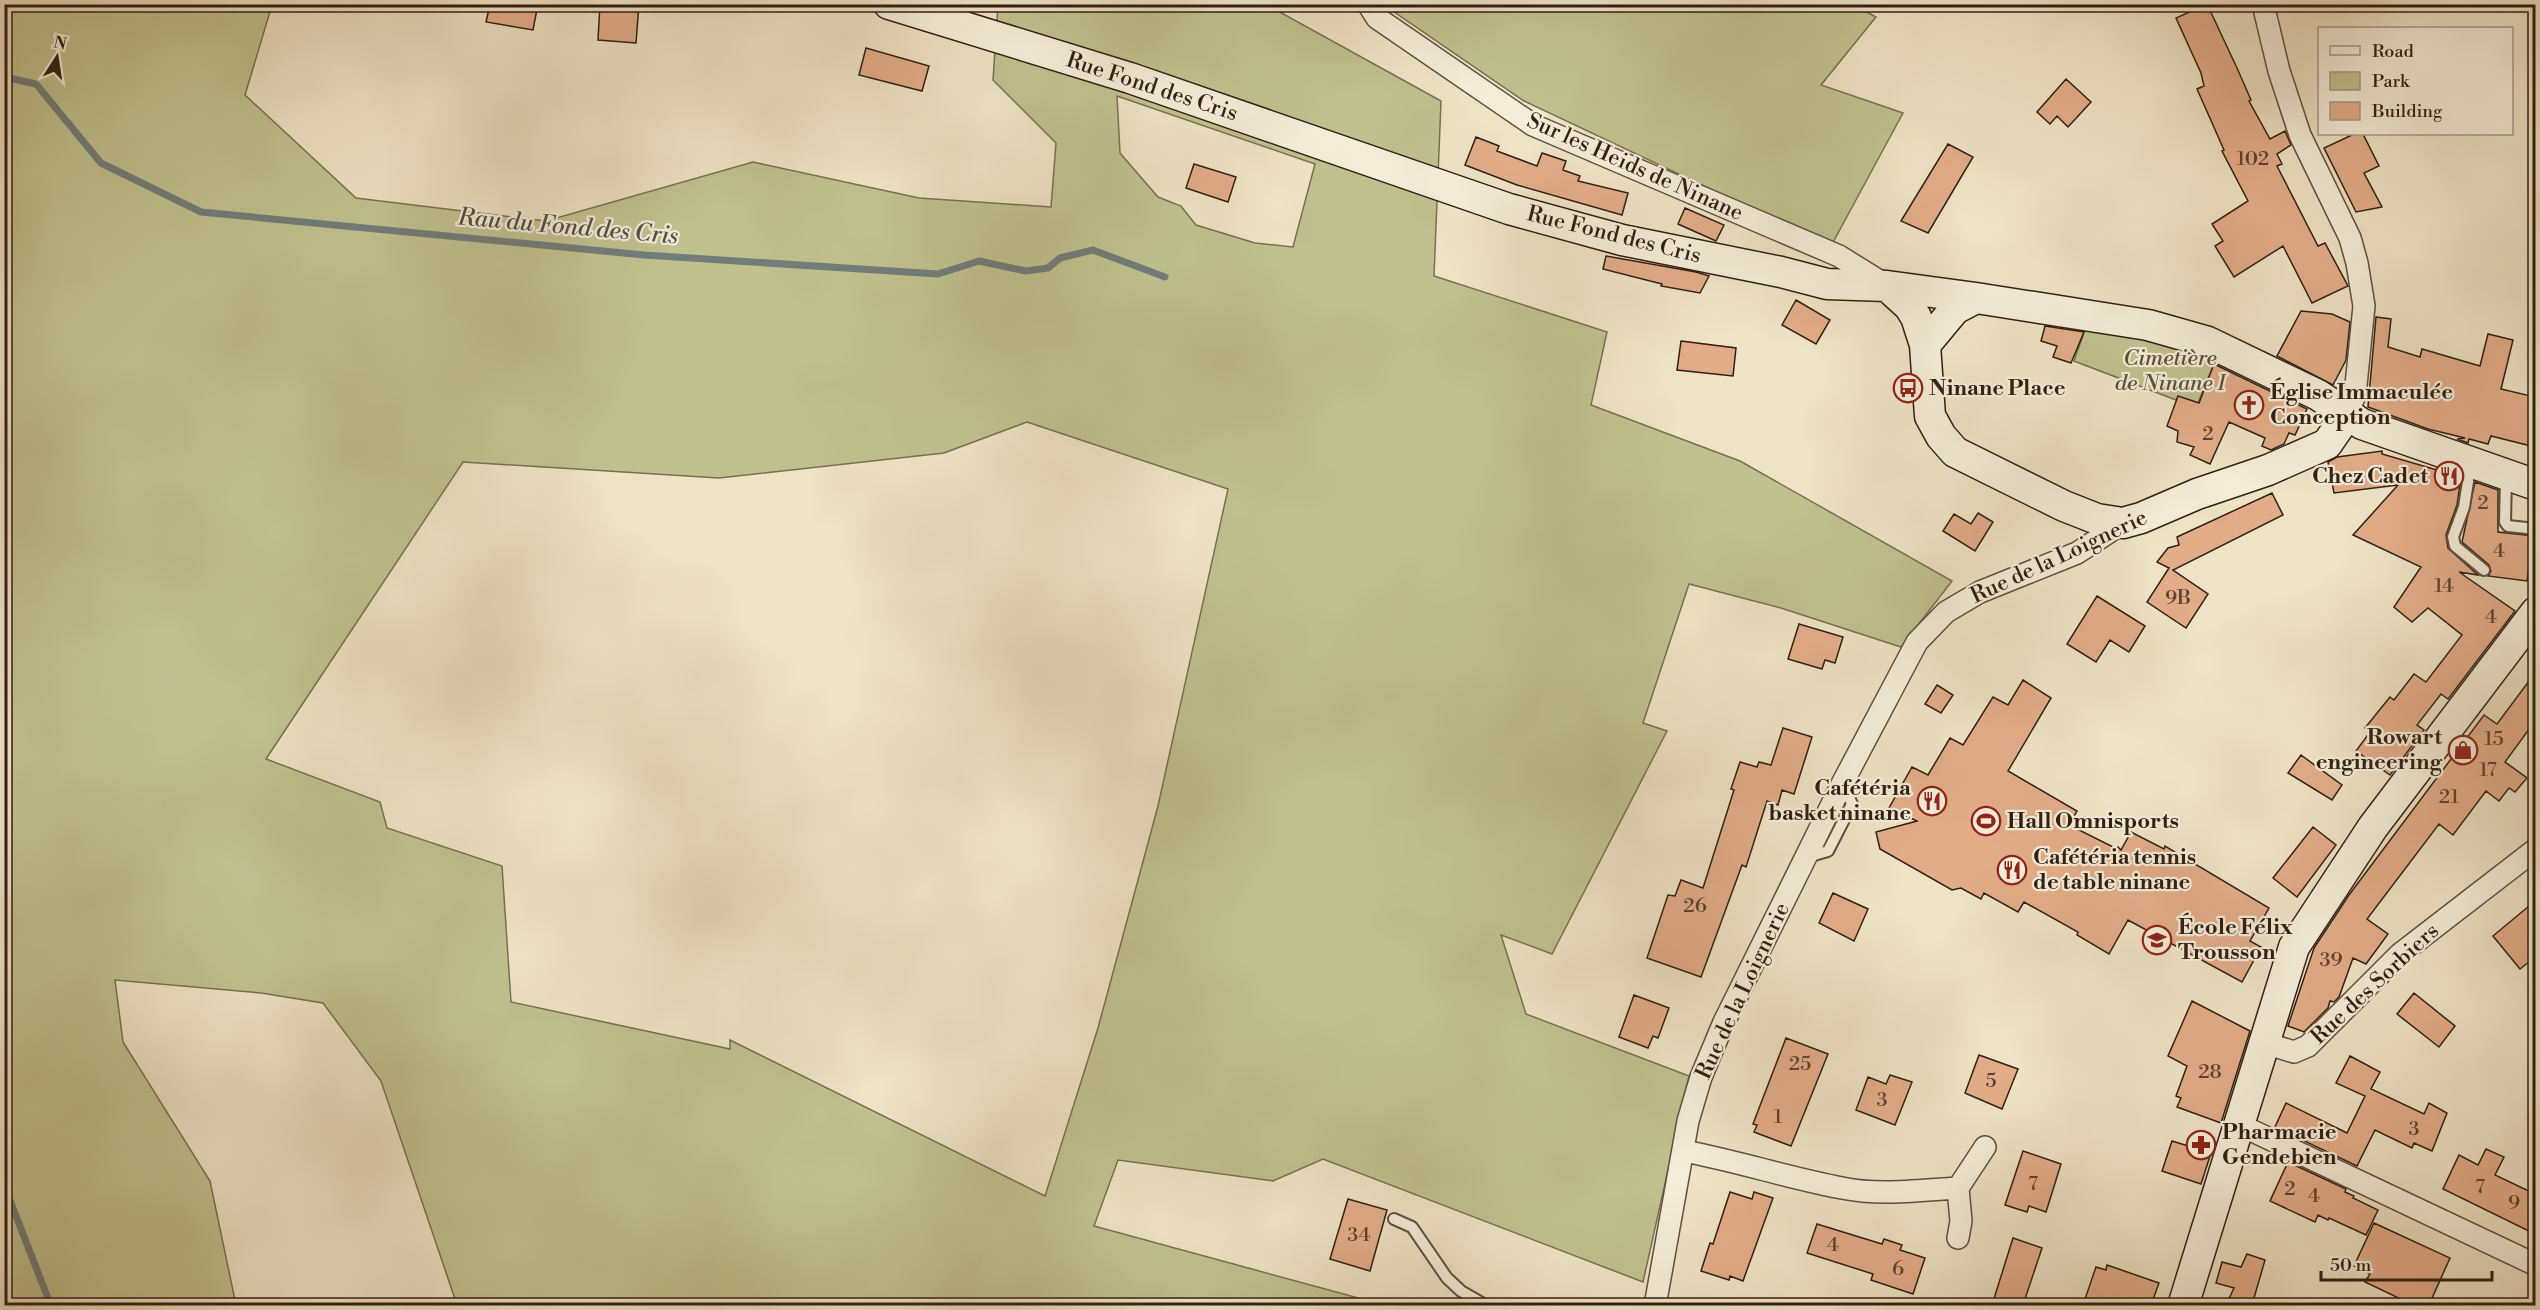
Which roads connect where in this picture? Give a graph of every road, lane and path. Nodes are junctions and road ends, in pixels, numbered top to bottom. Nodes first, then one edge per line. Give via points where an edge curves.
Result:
1 (889, 4) edge
2 (1368, 4) edge
3 (2263, 4) edge
4 (1887, 286) junction
5 (1976, 298) junction
6 (1926, 345) junction
7 (2347, 415) junction
8 (2475, 463) junction
9 (2506, 474) junction
10 (2535, 485) edge
11 (2064, 506) junction
12 (2123, 523) junction
13 (2535, 529) edge
14 (2077, 553) junction
15 (2484, 570) dead end
16 (2535, 612) edge
17 (2535, 849) edge
18 (2265, 1043) junction
19 (2240, 1125) junction
20 (1985, 1148) dead end
21 (1684, 1151) junction
22 (1958, 1188) junction
23 (1394, 1219) dead end
24 (1958, 1238) dead end
25 (2535, 1265) edge
26 (1487, 1305) edge
27 (1655, 1305) edge
28 (2183, 1305) edge

1 - 4 street, Rue Fond des Cris via 1130,78 1520,212 1622,240 1827,284
2 - 4 street, Sur les Heids de Ninane via 1377,18 1533,125 1839,256
3 - 7 street via 2300,135 2350,238 2357,262 2364,306 2355,395
4 - 5 street, Rue Fond des Cris
4 - 6 street via 1909,306
5 - 6 street via 1950,314
5 - 7 street, Rue Fond des Cris via 2148,325 2208,342 2318,395
6 - 11 street via 1930,416 1941,436 1955,452
7 - 8 street, Rue Fond des Cris via 2362,424
7 - 12 street, Rue de la Loignerie via 2327,444
8 - 9 street, Rue Fond des Cris
8 - 15 lane via 2453,537 2455,546
9 - 10 street, Rue Fond des Cris
9 - 13 lane via 2503,518 2508,526
11 - 12 street via 2097,519
11 - 14 street via 2079,522
12 - 14 street, Rue de la Loignerie
14 - 21 street, Rue de la Loignerie via 1980,592 1946,612 1917,642 1724,1022 1701,1077
16 - 18 street via 2373,827 2294,947
17 - 18 street, Rue des Sorbiers via 2400,954 2308,1046 2294,1052
18 - 19 street
19 - 25 street
19 - 28 street
20 - 22 street
21 - 22 street via 1843,1188 1882,1192
21 - 27 street, Rue de la Loignerie
22 - 24 street via 1962,1221
23 - 26 lane via 1412,1227 1447,1278 1461,1291

